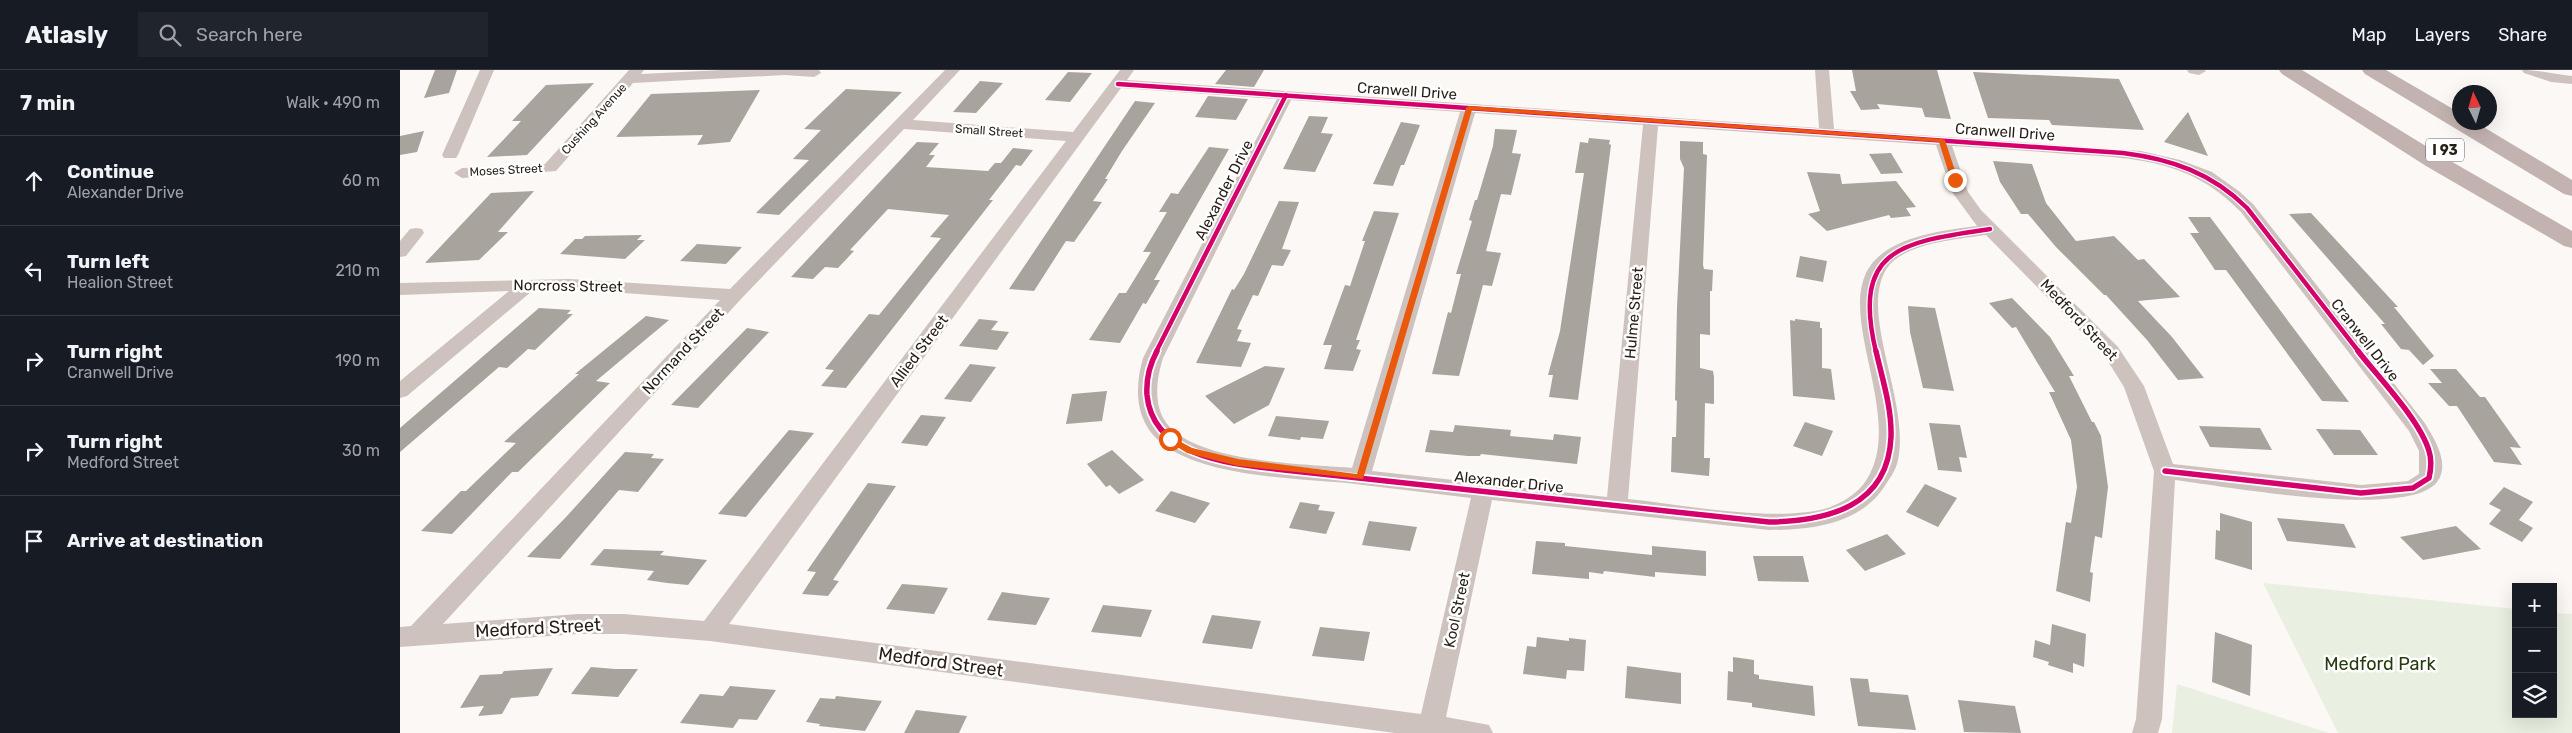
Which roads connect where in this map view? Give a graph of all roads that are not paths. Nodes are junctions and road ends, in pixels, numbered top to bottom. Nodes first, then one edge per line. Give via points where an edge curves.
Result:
1 (487, 70) edge
2 (952, 70) edge
3 (1822, 70) edge
4 (2289, 70) edge
5 (2318, 70) edge
6 (2372, 70) edge
7 (2398, 70) edge
8 (2529, 70) edge
9 (633, 74) edge
10 (814, 74) dead end
11 (1122, 77) edge
12 (2572, 80) edge
13 (1286, 95) junction
14 (1469, 108) junction
15 (2452, 110) edge
16 (2452, 117) edge
17 (1651, 120) junction
18 (900, 124) junction
19 (2475, 130) edge
20 (1827, 133) junction
21 (1078, 137) junction
22 (1942, 140) junction
23 (450, 155) dead end
24 (550, 168) joint
25 (462, 173) dead end
26 (2572, 189) edge
27 (1990, 229) junction
28 (2572, 229) edge
29 (416, 233) dead end
30 (2572, 241) edge
31 (400, 252) edge
32 (529, 284) junction
33 (400, 289) edge
34 (736, 295) junction
35 (400, 391) edge
36 (2165, 471) junction
37 (1360, 477) junction
38 (1483, 493) junction
39 (1617, 506) junction
40 (710, 631) junction
41 (409, 636) edge
42 (1431, 727) junction
43 (1480, 733) edge
44 (2146, 733) edge

1 - 23 street
2 - 18 street, Normand Street
3 - 20 street
4 - 30 highway via 2434,161
5 - 28 highway, I 93
6 - 16 highway, I 93
7 - 15 highway via 2428,89
8 - 12 street via 2551,78
9 - 10 street via 785,71
9 - 24 street, Cushing Avenue
11 - 13 street, Cranwell Drive
11 - 21 street, Allied Street
13 - 14 street, Cranwell Drive
13 - 37 street, Alexander Drive via 1153,358 1146,383 1148,408 1170,439 1190,450 1238,462
14 - 17 street, Cranwell Drive
14 - 37 street
17 - 20 street, Cranwell Drive
17 - 39 street, Hulme Street
18 - 21 street, Small Street
18 - 34 street, Normand Street
19 - 26 highway, I 93
20 - 22 street, Cranwell Drive
21 - 40 street, Allied Street
22 - 27 street, Medford Street via 1960,192
22 - 36 street, Cranwell Drive via 2144,155 2186,166 2224,185 2247,208 2417,427 2433,462 2429,478 2413,488 2360,493
24 - 25 street, Moses Street
27 - 36 street, Medford Street via 2111,351 2134,386
27 - 39 street, Alexander Drive via 1906,247 1891,254 1872,276 1868,289 1870,317 1886,397 1892,449 1879,483 1865,497 1847,510 1798,522 1769,522
29 - 31 street
32 - 33 street, Norcross Street
32 - 34 street, Norcross Street
32 - 35 street
34 - 41 street, Normand Street
36 - 44 street, Medford Street
37 - 38 street, Alexander Drive
38 - 39 street, Alexander Drive
38 - 42 street, Kool Street
40 - 41 street, Medford Street via 578,624
40 - 42 street, Medford Street
42 - 43 street, Medford Street

